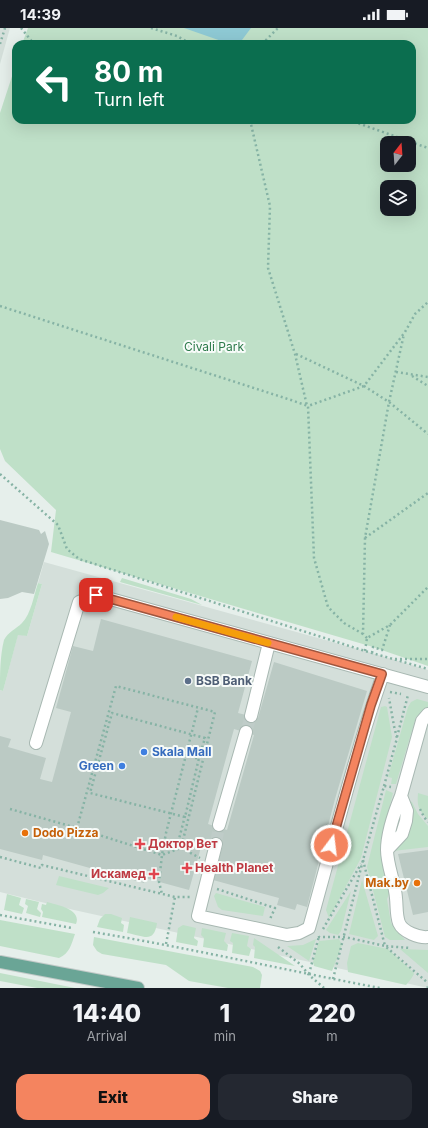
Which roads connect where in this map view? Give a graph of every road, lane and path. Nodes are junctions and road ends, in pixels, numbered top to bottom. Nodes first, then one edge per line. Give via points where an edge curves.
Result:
1 (5, 28) edge
2 (21, 28) edge
3 (152, 28) edge
4 (278, 28) edge
5 (31, 40) edge
6 (184, 40) edge
7 (266, 40) edge
8 (0, 44) edge
9 (251, 124) edge
10 (360, 124) edge
11 (428, 148) edge
12 (428, 302) edge
13 (0, 306) edge
14 (405, 332) junction
15 (295, 354) junction
16 (396, 372) junction
17 (410, 374) junction
18 (428, 377) edge
19 (364, 386) junction
20 (428, 386) edge
21 (389, 402) junction
22 (308, 406) junction
23 (428, 434) edge
24 (0, 474) edge
25 (428, 493) edge
26 (365, 538) junction
27 (428, 587) edge
28 (390, 624) junction
29 (363, 634) junction
30 (367, 638) junction
31 (269, 643) junction
32 (364, 651) junction
33 (372, 653) junction
34 (390, 659) junction
35 (428, 659) edge
36 (428, 669) edge
37 (382, 674) junction
38 (428, 687) edge
39 (408, 695) dead end
40 (390, 707) dead end
41 (198, 708) junction
42 (428, 714) edge
43 (250, 716) tunnel mouth
44 (246, 732) tunnel mouth
45 (397, 738) junction
46 (36, 743) dead end
47 (195, 758) dead end
48 (199, 758) junction
49 (384, 786) dead end
50 (188, 802) dead end
51 (10, 809) dead end
52 (219, 825) tunnel mouth
53 (77, 828) junction
54 (216, 844) tunnel mouth
55 (181, 848) junction
56 (162, 855) junction
57 (0, 856) edge
58 (198, 857) dead end
59 (363, 860) junction
60 (162, 894) junction
61 (175, 897) junction
62 (192, 897) dead end
63 (0, 915) edge
64 (320, 924) dead end
65 (72, 928) dead end
66 (93, 932) dead end
67 (319, 937) junction
68 (345, 937) junction
69 (428, 937) edge
70 (166, 944) junction
71 (385, 946) junction
72 (414, 948) dead end
73 (0, 962) edge
74 (309, 975) junction
75 (333, 979) junction
76 (428, 983) edge
77 (138, 988) edge
78 (380, 988) edge

1 - 8 path
2 - 5 path
3 - 6 path
4 - 7 path
9 - 15 path via 270,206 268,268
10 - 11 path
12 - 14 path via 415,314
13 - 22 path
14 - 16 path
14 - 19 path
15 - 19 path
15 - 22 path
16 - 17 path
16 - 21 path
17 - 18 path
17 - 20 path
19 - 21 path
19 - 22 path
21 - 23 path
21 - 26 path
22 - 29 path via 314,558 328,607 344,623
24 - 32 path via 58,525 67,549 79,559
25 - 26 path
26 - 29 path
27 - 28 path
28 - 30 path
28 - 33 path via 382,650 373,647
29 - 30 path
30 - 32 path
31 - 37 lane
31 - 43 lane
31 - 46 lane via 96,595 79,602
32 - 33 path
33 - 34 path
34 - 35 path
34 - 36 path
37 - 38 lane
37 - 54 lane via 348,785 309,928 287,935 198,916
39 - 45 path
40 - 45 path
41 - 53 path via 116,686
41 - 55 path via 215,712
41 - 56 path
42 - 69 lane via 422,721 390,829 387,850 400,924 412,934
44 - 52 lane
45 - 49 path
47 - 48 path
48 - 48 path via 185,817 90,792 112,713 205,738
50 - 55 path via 179,839
51 - 53 path
53 - 56 path
55 - 56 path
55 - 58 path
56 - 60 path via 159,882
57 - 60 path via 41,868 42,865
59 - 67 path
59 - 68 path
59 - 71 path
60 - 61 path
61 - 62 path
61 - 70 path
63 - 65 path
64 - 67 path
66 - 70 path
67 - 68 path
67 - 74 path
68 - 71 path
68 - 75 path
70 - 74 path
71 - 72 path
71 - 76 path
73 - 77 main road
74 - 75 path
75 - 78 path

